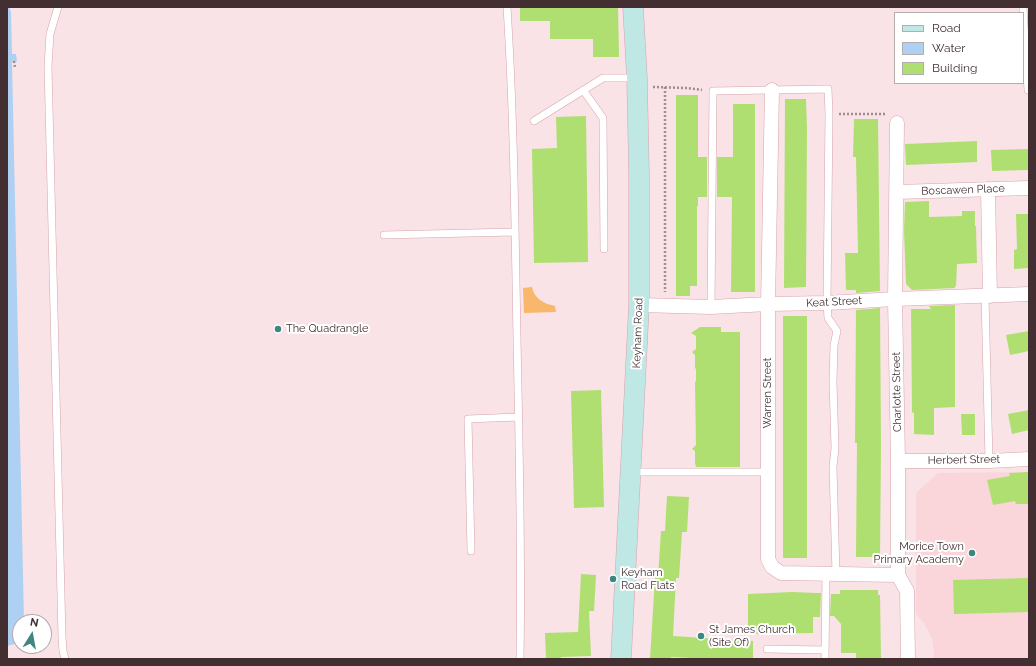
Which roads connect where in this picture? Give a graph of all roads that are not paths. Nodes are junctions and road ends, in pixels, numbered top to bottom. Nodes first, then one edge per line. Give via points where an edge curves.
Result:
1 (58, 7) edge
2 (507, 7) edge
3 (634, 7) edge
4 (1024, 7) edge
5 (637, 78) junction
6 (583, 90) junction
7 (772, 90) junction
8 (1028, 90) dead end
9 (893, 119) road end
10 (534, 121) dead end
11 (1029, 188) edge
12 (988, 189) junction
13 (897, 192) junction
14 (514, 232) junction
15 (384, 235) dead end
16 (604, 249) dead end
17 (1029, 294) edge
18 (988, 296) junction
19 (895, 299) junction
20 (827, 303) junction
21 (768, 304) junction
22 (640, 306) junction
23 (711, 307) junction
24 (518, 417) junction
25 (1029, 459) edge
26 (898, 461) junction
27 (989, 461) junction
28 (631, 472) junction
29 (768, 472) junction
30 (470, 552) dead end
31 (831, 574) junction
32 (898, 575) junction
33 (767, 649) dead end
34 (825, 650) junction
35 (65, 659) edge
36 (520, 659) edge
37 (621, 659) edge
38 (825, 659) edge
39 (908, 659) edge

1 - 35 lane via 50,34 48,66 62,637
2 - 14 lane
3 - 5 main road, Keyham Road
4 - 8 lane
5 - 6 lane via 603,78
5 - 22 main road, Keyham Road
6 - 10 lane
6 - 16 lane via 603,118
7 - 20 lane via 828,89
7 - 21 street, Warren Street
7 - 23 lane via 713,91
9 - 13 street, Charlotte Street
11 - 12 street, Boscawen Place
12 - 13 street, Boscawen Place
12 - 18 street
13 - 19 street, Charlotte Street
14 - 15 lane
14 - 24 lane
17 - 18 street, Keat Street
18 - 19 street, Keat Street
18 - 27 lane
19 - 20 street, Keat Street
19 - 26 street, Charlotte Street
20 - 21 street, Keat Street
20 - 31 lane via 828,318 837,331 833,375 835,441
21 - 23 street, Keat Street
21 - 29 street, Warren Street
22 - 23 street, Keat Street
22 - 28 main road, Keyham Road
24 - 30 lane via 468,419
24 - 36 lane
25 - 27 street, Herbert Street
26 - 27 street, Herbert Street
26 - 32 street, Charlotte Street
28 - 29 lane
28 - 37 main road, Keyham Road
29 - 31 street, Warren Street via 768,559 772,567 781,573
31 - 32 street, Warren Street
31 - 34 lane
32 - 39 street, Charlotte Street via 907,591
33 - 34 lane
34 - 38 lane

